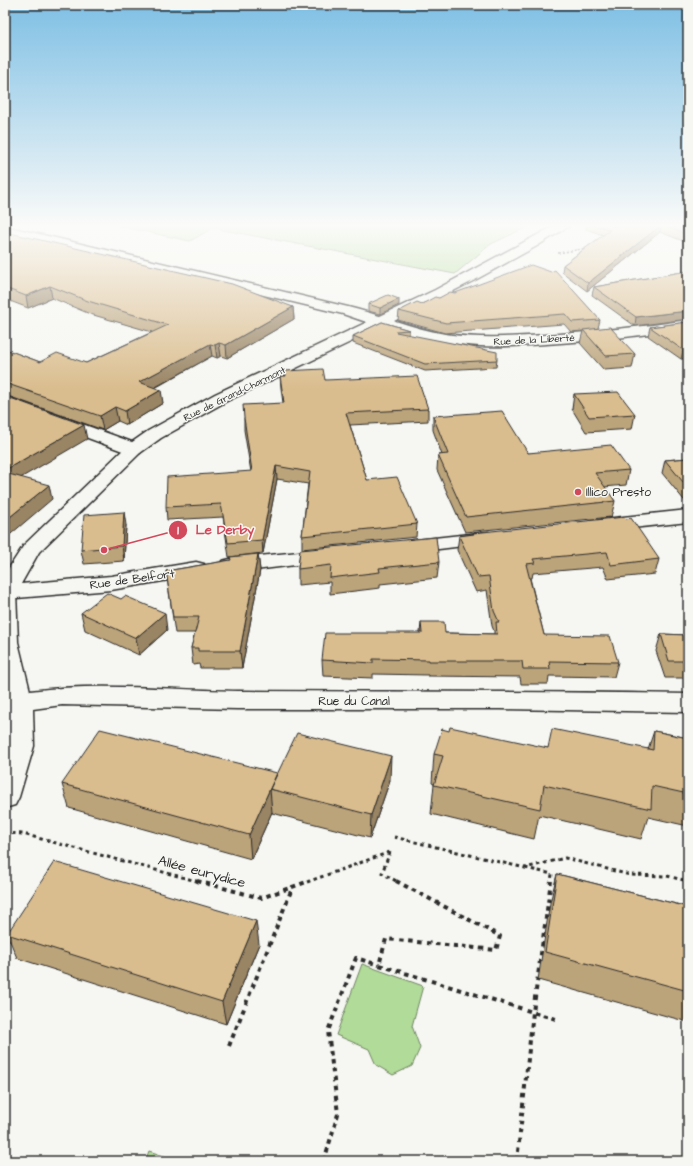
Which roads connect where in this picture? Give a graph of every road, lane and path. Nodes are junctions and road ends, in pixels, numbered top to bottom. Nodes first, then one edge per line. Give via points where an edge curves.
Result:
1 (220, 280) edge
2 (465, 280) edge
3 (381, 322) junction
4 (688, 324) edge
5 (5, 401) edge
6 (134, 449) junction
7 (688, 516) edge
8 (585, 527) edge
9 (506, 536) edge
10 (387, 549) edge
11 (347, 553) edge
12 (5, 592) edge
13 (20, 702) junction
14 (688, 703) edge
15 (5, 797) edge
16 (5, 833) edge
17 (394, 838) dead end
18 (525, 868) junction
19 (688, 881) edge
20 (294, 886) junction
21 (379, 965) junction
22 (533, 1012) junction
23 (559, 1020) dead end
24 (229, 1046) dead end
25 (324, 1161) edge
26 (517, 1161) edge

1 - 3 street, Rue de la Liberté via 348,311
2 - 3 street, Rue de Grand-Charmont
3 - 4 street, Rue de la Liberté via 445,338 506,342 593,336
3 - 6 street, Rue de Grand-Charmont via 203,406
5 - 6 street
6 - 12 street, Rue de Grand-Charmont via 31,549
7 - 8 street
9 - 10 street
11 - 12 street, Rue de Belfort via 195,570 111,583
12 - 13 street via 6,642
13 - 14 street, Rue du Canal via 62,696
13 - 15 street via 21,746
16 - 20 path, Allée eurydice via 23,834 260,898
17 - 18 path
18 - 19 path via 565,858 630,875 667,876
18 - 22 path via 552,874
20 - 21 path, Allée eurydice via 390,852 382,873 500,936 496,950 386,939
20 - 24 path
21 - 22 path
21 - 25 path via 356,958 328,1030 338,1114
22 - 23 path
22 - 26 path

